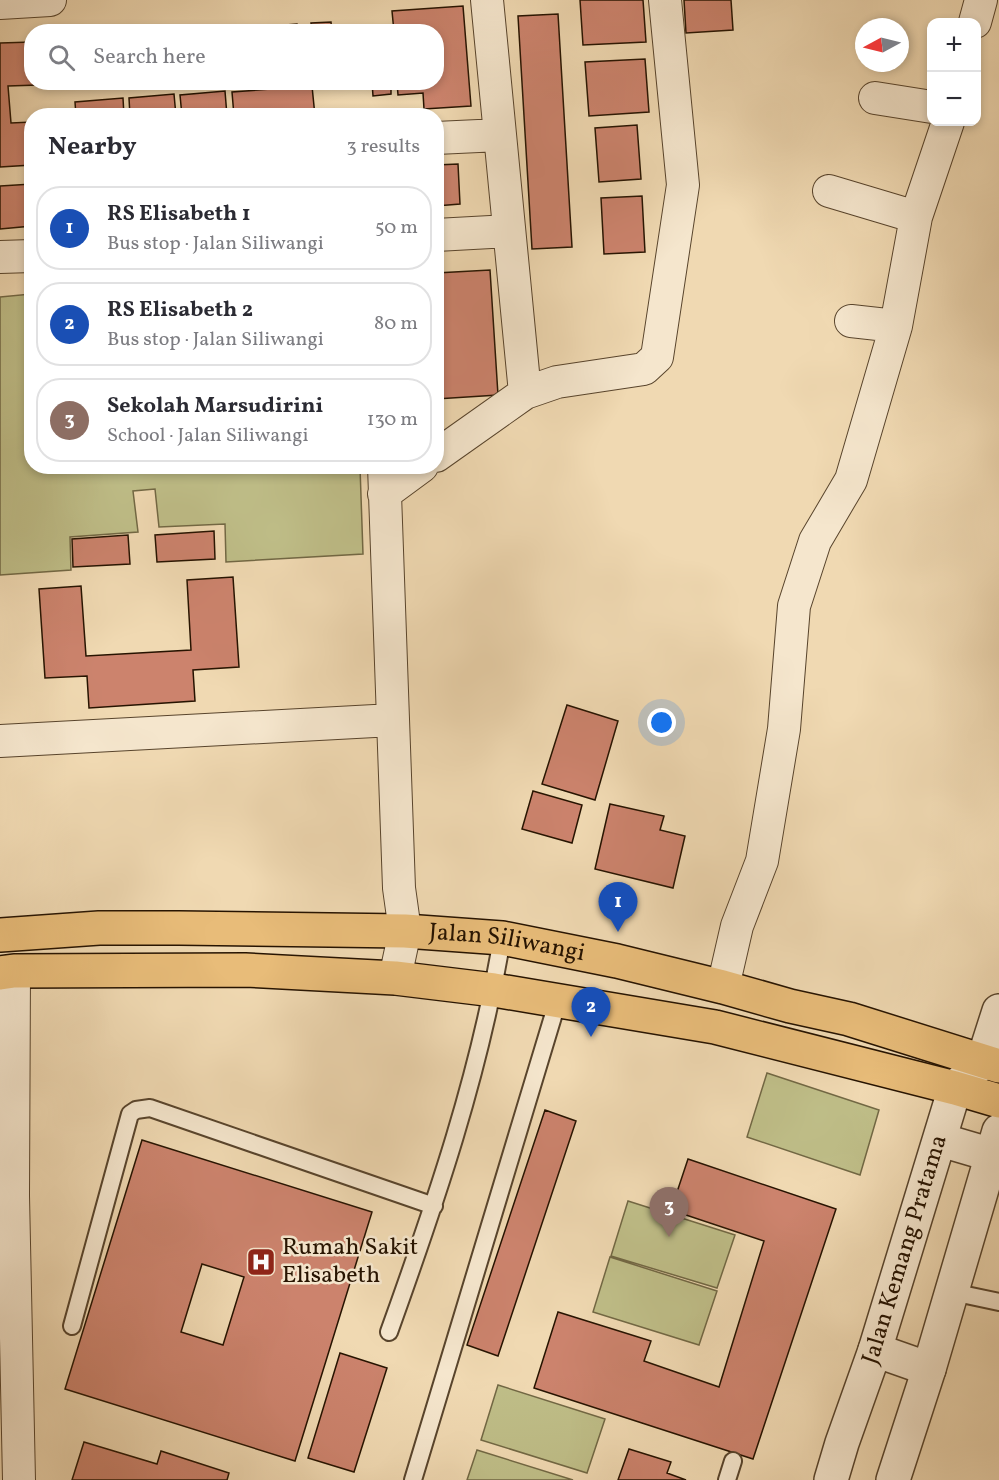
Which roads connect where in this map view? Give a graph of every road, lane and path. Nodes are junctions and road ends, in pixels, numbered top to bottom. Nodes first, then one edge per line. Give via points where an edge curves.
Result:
1 (50, 0) edge
2 (487, 0) edge
3 (665, 0) edge
4 (981, 0) edge
5 (0, 3) edge
6 (976, 18) edge
7 (875, 98) dead end
8 (927, 106) edge
9 (947, 126) edge
10 (500, 135) junction
11 (444, 138) edge
12 (829, 191) dead end
13 (916, 217) junction
14 (509, 231) junction
15 (444, 235) edge
16 (24, 256) edge
17 (0, 258) edge
18 (851, 321) dead end
19 (897, 326) junction
20 (525, 393) junction
21 (444, 450) edge
22 (400, 474) edge
23 (384, 480) edge
24 (393, 720) junction
25 (0, 741) edge
26 (405, 931) junction
27 (0, 935) edge
28 (502, 939) junction
29 (7, 972) edge
30 (395, 978) junction
31 (723, 987) junction
32 (494, 990) junction
33 (558, 1000) junction
34 (999, 1011) edge
35 (991, 1063) edge
36 (955, 1088) junction
37 (999, 1090) edge
38 (999, 1101) edge
39 (941, 1140) junction
40 (996, 1143) edge
41 (7, 1196) edge
42 (434, 1206) junction
43 (952, 1292) junction
44 (999, 1302) edge
45 (72, 1326) dead end
46 (389, 1332) dead end
47 (875, 1350) junction
48 (929, 1369) junction
49 (733, 1461) dead end
50 (20, 1480) edge
51 (413, 1480) edge
52 (727, 1480) edge
53 (831, 1480) edge
54 (893, 1480) edge

1 - 5 street
2 - 10 street
3 - 20 street via 683,185 657,357 644,369 557,382
4 - 6 street
7 - 8 street
9 - 13 street
10 - 11 street
10 - 14 street
12 - 13 street
13 - 19 street
14 - 15 street
14 - 20 street
16 - 17 street
18 - 19 street
19 - 31 street via 850,480 815,541 794,606 784,729 762,861 737,926
20 - 21 street
22 - 23 street
23 - 24 street
24 - 25 street
24 - 26 street via 399,888
26 - 27 main road, Jalan Siliwangi via 99,928
26 - 28 main road, Jalan Siliwangi
26 - 30 street
28 - 31 main road, Jalan Siliwangi
28 - 32 lane
29 - 30 main road, Jalan Siliwangi via 245,970
29 - 41 street
30 - 32 main road, Jalan Siliwangi
31 - 35 main road, Jalan Siliwangi via 849,1019
32 - 33 main road, Jalan Siliwangi
32 - 42 lane
33 - 36 main road, Jalan Siliwangi via 715,1027
33 - 51 lane
34 - 35 street
35 - 36 street, Jalan Kemang Pratama
35 - 37 street
36 - 38 main road, Jalan Siliwangi
36 - 39 street, Jalan Kemang Pratama
39 - 40 street
39 - 47 street, Jalan Kemang Pratama
40 - 43 street
41 - 50 street
42 - 45 lane via 150,1108 136,1110 130,1114
42 - 46 lane
43 - 44 lane
43 - 48 street
47 - 48 street
47 - 53 street, Jalan Kemang Pratama
48 - 54 street
49 - 52 lane

